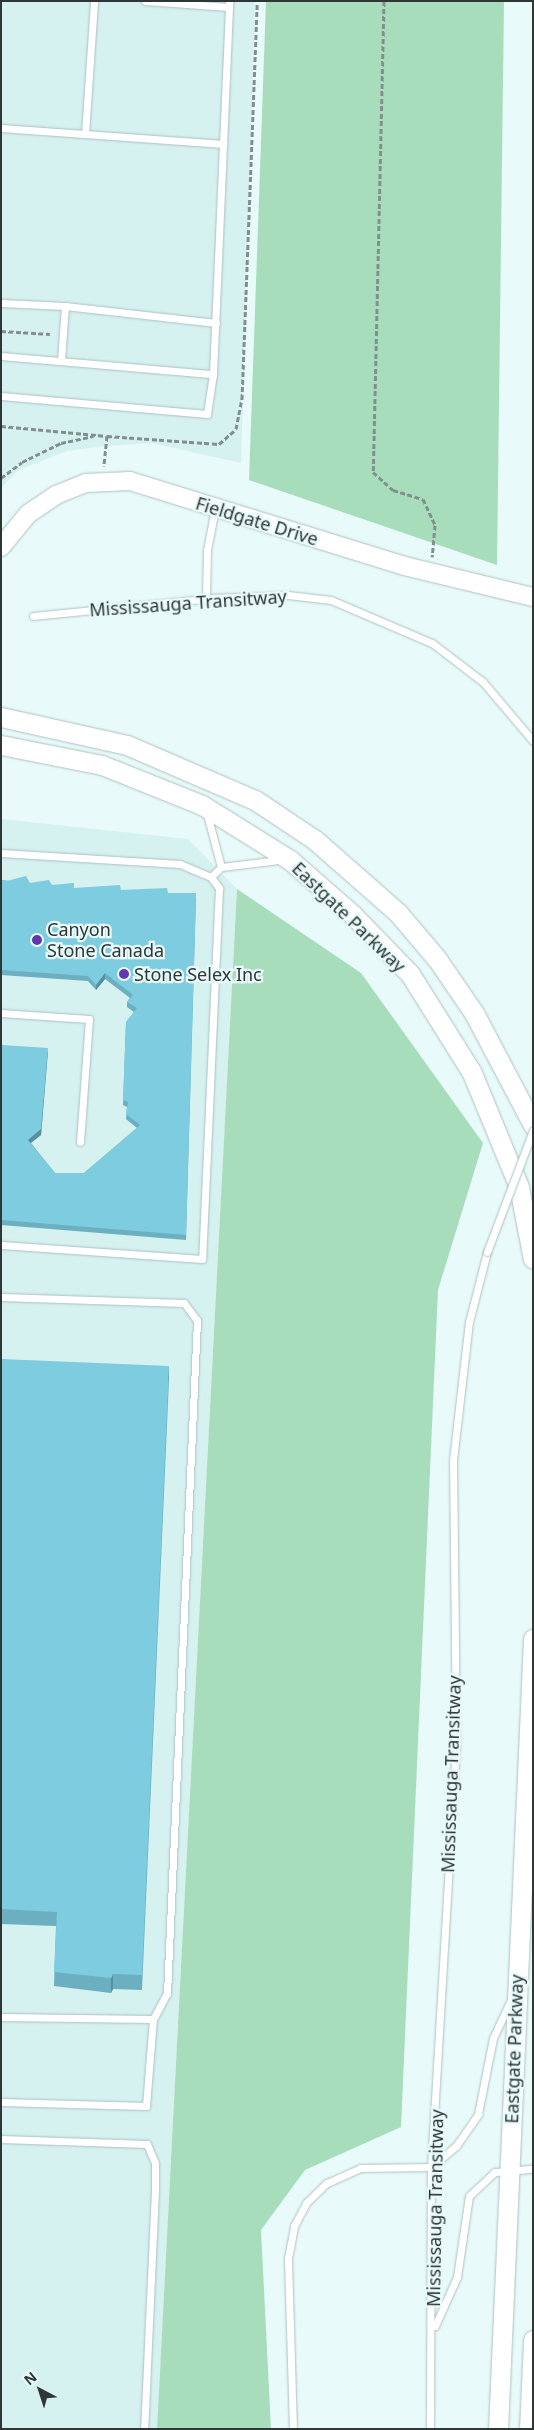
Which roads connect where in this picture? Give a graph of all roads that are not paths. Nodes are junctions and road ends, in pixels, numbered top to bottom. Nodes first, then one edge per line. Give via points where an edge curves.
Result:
1 (94, 1) edge
2 (145, 1) edge
3 (229, 4) edge
4 (1, 128) edge
5 (85, 134) junction
6 (223, 144) junction
7 (1, 303) edge
8 (65, 306) junction
9 (216, 323) junction
10 (1, 356) edge
11 (60, 361) junction
12 (213, 374) junction
13 (1, 396) edge
14 (216, 509) junction
15 (1, 547) edge
16 (533, 597) edge
17 (206, 598) junction
18 (33, 616) dead end
19 (1, 717) edge
20 (533, 741) edge
21 (1, 745) edge
22 (202, 805) junction
23 (1, 853) edge
24 (290, 860) junction
25 (221, 867) junction
26 (211, 877) junction
27 (1, 1013) edge
28 (533, 1125) edge
29 (533, 1130) edge
30 (80, 1142) dead end
31 (1, 1245) edge
32 (533, 1259) edge
33 (1, 1297) edge
34 (533, 1639) edge
35 (516, 1991) junction
36 (1, 2017) edge
37 (153, 2019) junction
38 (1, 2102) edge
39 (1, 2139) edge
40 (431, 2167) junction
41 (533, 2169) edge
42 (508, 2171) junction
43 (434, 2329) junction
44 (533, 2340) edge
45 (144, 2429) edge
46 (293, 2429) edge
47 (430, 2429) edge
48 (498, 2429) edge
49 (529, 2429) edge

1 - 5 lane
2 - 3 lane
3 - 6 lane
4 - 5 lane
5 - 6 lane
6 - 9 lane
7 - 8 lane
8 - 9 lane
8 - 11 lane
9 - 12 lane
10 - 11 lane
11 - 12 lane
12 - 13 lane via 207,414
14 - 15 street, Fieldgate Drive via 130,482 103,480 56,495 28,514
14 - 16 street, Fieldgate Drive via 430,572
14 - 17 lane via 207,550
17 - 18 lane, Mississauga Transitway
17 - 20 lane, Mississauga Transitway via 288,595 331,600 400,625 432,643 483,682
19 - 28 main road, Eastgate Parkway via 127,746 255,800 315,840 398,913 437,958 474,1013
21 - 22 main road, Eastgate Parkway via 102,765
22 - 24 main road, Eastgate Parkway
22 - 25 lane via 216,838
23 - 26 lane via 180,864
24 - 25 lane
24 - 32 main road, Eastgate Parkway via 352,914 410,974 446,1026 498,1129 519,1187
25 - 26 lane
26 - 31 lane via 219,888 202,1259
27 - 30 lane via 89,1019
29 - 40 lane, Mississauga Transitway, bridge via 487,1252 469,1322 453,1460 456,1742
33 - 37 lane via 184,1303 197,1320 167,1993
34 - 35 main road, Eastgate Parkway
35 - 40 lane via 493,2038 478,2114 456,2146
35 - 42 main road, Eastgate Parkway
36 - 37 lane
37 - 38 lane via 146,2106
39 - 45 lane via 147,2144 155,2164 155,2190
40 - 43 lane, Mississauga Transitway
40 - 46 lane via 360,2168 328,2183 306,2203 294,2226 288,2258
41 - 42 lane
42 - 43 lane via 484,2178 469,2196 457,2277
42 - 48 main road, Eastgate Parkway
43 - 47 lane, Mississauga Transitway
44 - 49 main road

